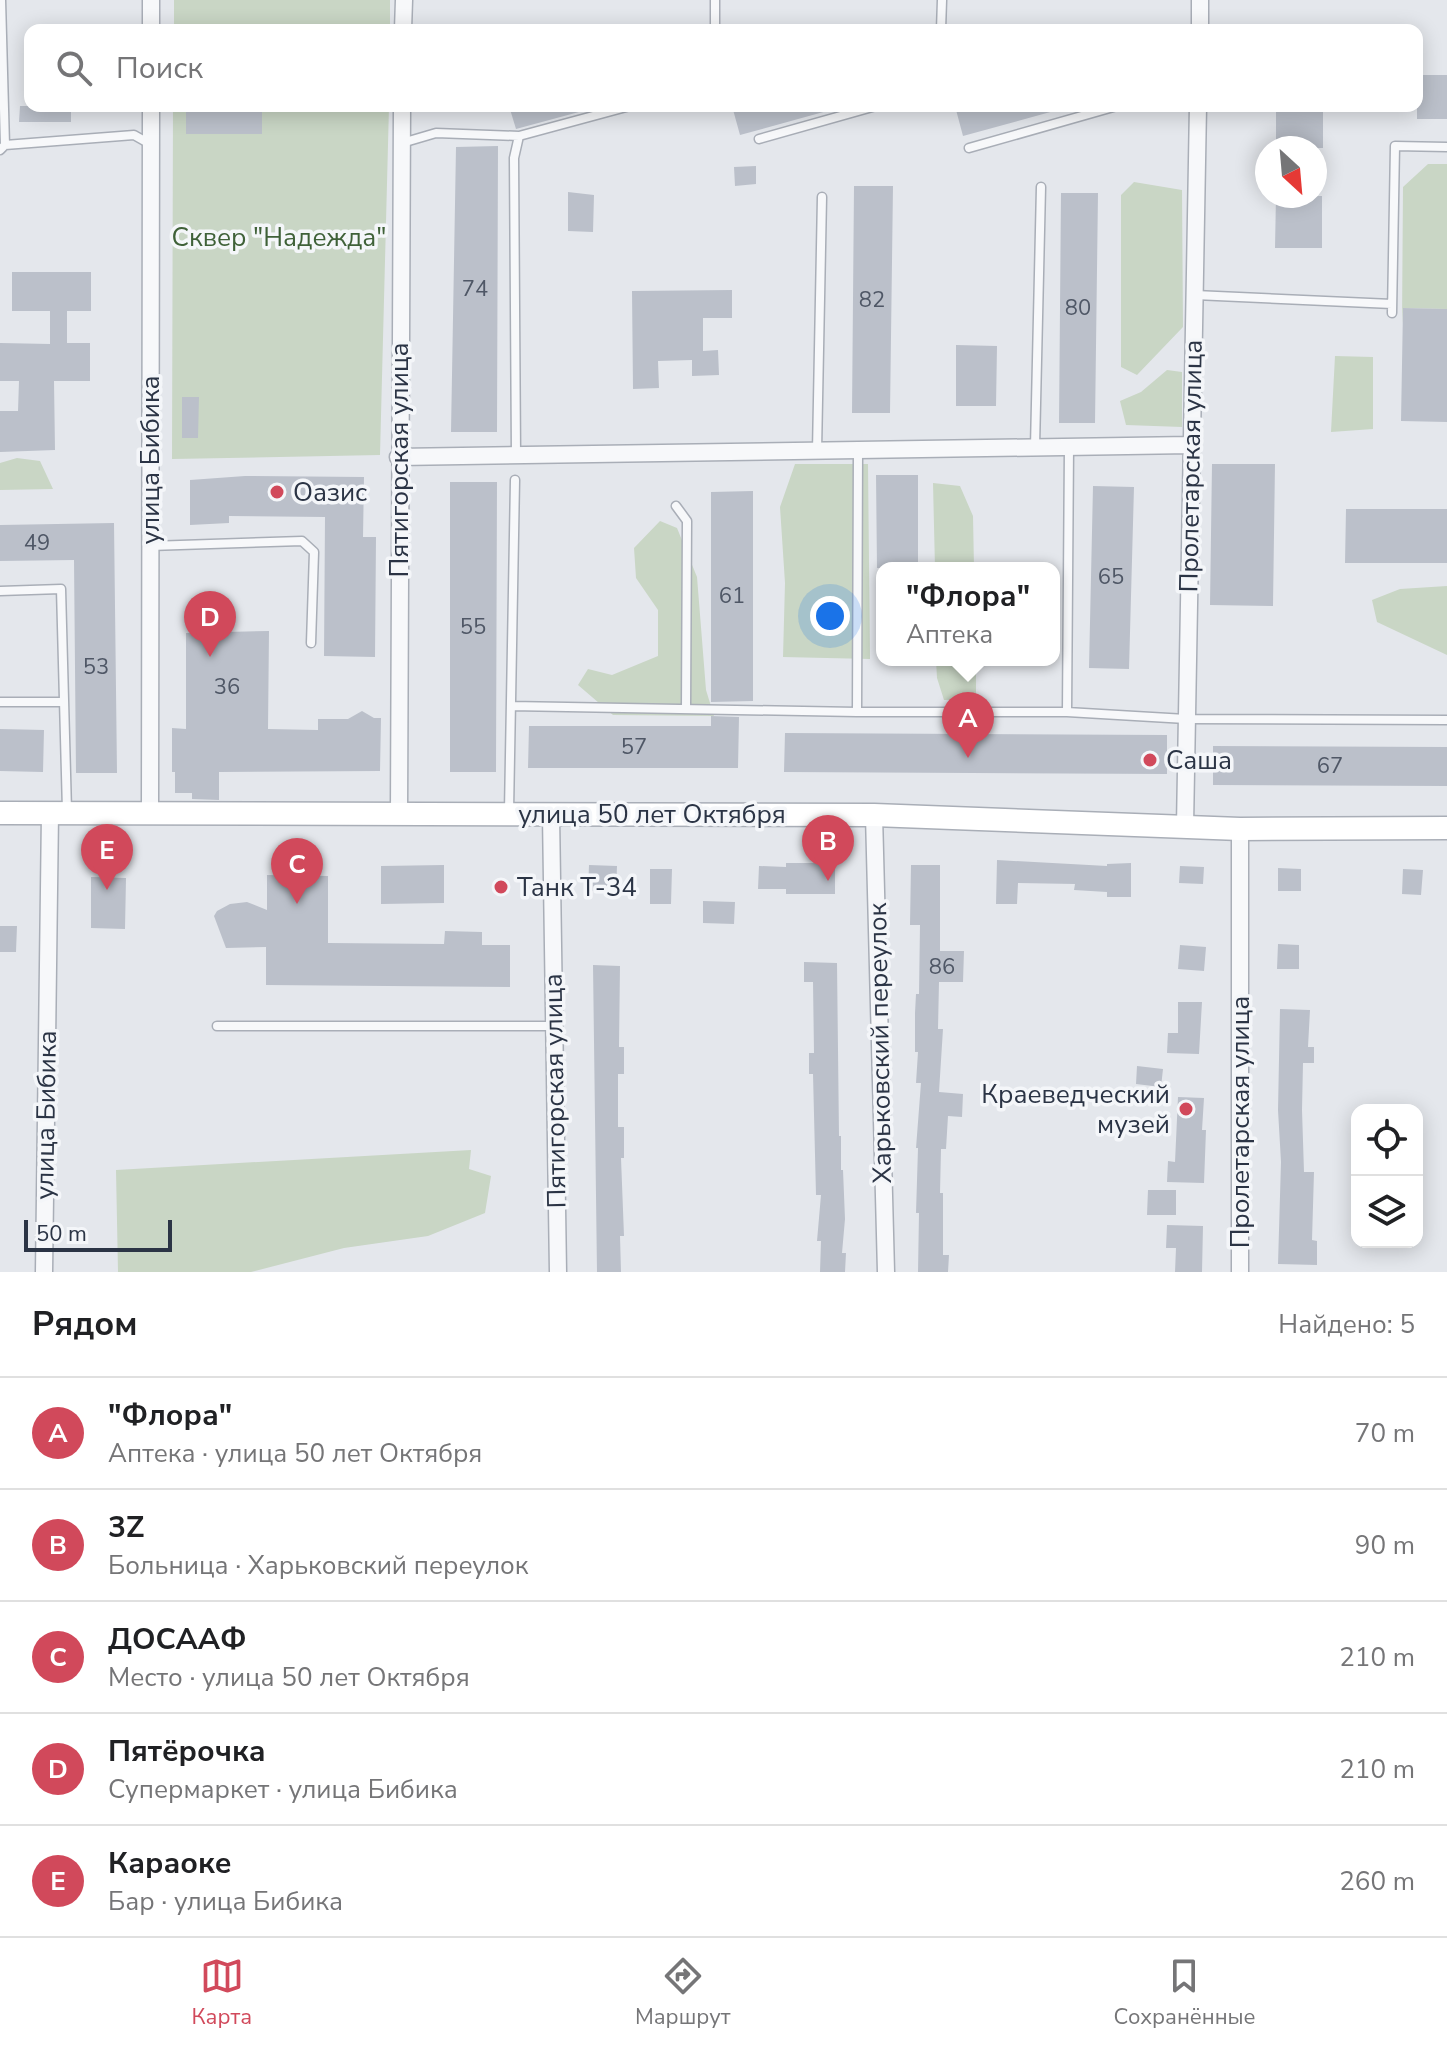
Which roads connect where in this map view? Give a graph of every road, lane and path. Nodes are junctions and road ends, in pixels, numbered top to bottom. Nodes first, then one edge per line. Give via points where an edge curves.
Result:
1 (1, 0) edge
2 (151, 0) edge
3 (404, 0) edge
4 (715, 0) edge
5 (942, 0) edge
6 (1200, 0) edge
7 (151, 24) edge
8 (403, 24) edge
9 (715, 24) edge
10 (941, 24) edge
11 (1200, 24) edge
12 (151, 112) edge
13 (402, 112) edge
14 (608, 112) edge
15 (855, 112) edge
16 (1096, 112) edge
17 (1198, 112) edge
18 (519, 136) junction
19 (759, 139) dead end
20 (401, 143) junction
21 (151, 144) junction
22 (1447, 147) edge
23 (3, 148) edge
24 (969, 148) dead end
25 (1041, 187) dead end
26 (822, 197) dead end
27 (1194, 295) junction
28 (1190, 445) junction
29 (1035, 447) junction
30 (1069, 447) junction
31 (858, 450) junction
32 (817, 451) junction
33 (516, 455) junction
34 (398, 457) junction
35 (515, 480) dead end
36 (676, 506) dead end
37 (150, 546) junction
38 (0, 591) edge
39 (311, 643) dead end
40 (0, 702) edge
41 (64, 702) junction
42 (511, 706) junction
43 (686, 708) junction
44 (857, 712) junction
45 (1067, 712) junction
46 (1186, 719) junction
47 (1447, 720) edge
48 (0, 813) edge
49 (59, 813) junction
50 (399, 813) junction
51 (150, 814) junction
52 (509, 814) junction
53 (551, 815) junction
54 (874, 815) junction
55 (1185, 826) junction
56 (1447, 828) edge
57 (1240, 829) junction
58 (217, 1026) dead end
59 (554, 1026) junction
60 (44, 1272) edge
61 (558, 1272) edge
62 (886, 1272) edge
63 (1240, 1272) edge

1 - 23 lane
2 - 7 street
3 - 8 street
4 - 9 lane
5 - 10 lane
6 - 11 street
12 - 21 street, улица Бибика
13 - 20 street, Пятигорская улица
14 - 18 lane
15 - 19 lane
16 - 24 lane
17 - 27 street, Пролетарская улица
18 - 20 lane via 436,133
18 - 33 lane via 514,158
20 - 34 street, Пятигорская улица
21 - 23 lane via 134,135
21 - 37 street, улица Бибика
22 - 27 lane via 1395,146 1392,308
25 - 29 lane
26 - 32 lane
27 - 28 street, Пролетарская улица
28 - 30 street
28 - 46 street, Пролетарская улица
29 - 30 street
29 - 31 street
30 - 45 lane
31 - 32 street
31 - 44 lane
32 - 33 street
33 - 34 street
34 - 50 street, Пятигорская улица
35 - 42 lane
36 - 43 lane via 687,521
37 - 39 lane via 302,541 314,552
37 - 51 street, улица Бибика
38 - 41 lane via 61,589
40 - 41 lane
41 - 49 lane
42 - 43 lane
42 - 52 lane
43 - 44 lane
44 - 45 lane
45 - 46 lane
46 - 47 lane
46 - 55 street, Пролетарская улица
48 - 49 main road, улица 50 лет Октября
49 - 51 main road, улица 50 лет Октября
49 - 60 street, улица Бибика
50 - 51 main road, улица 50 лет Октября
50 - 52 main road, улица 50 лет Октября
52 - 53 main road, улица 50 лет Октября
53 - 54 main road, улица 50 лет Октября
53 - 59 street, Пятигорская улица
54 - 55 main road, улица 50 лет Октября
54 - 62 street, Харьковский переулок
55 - 57 main road, улица 50 лет Октября
56 - 57 main road, улица 50 лет Октября
57 - 63 street, Пролетарская улица
58 - 59 lane
59 - 61 street, Пятигорская улица

